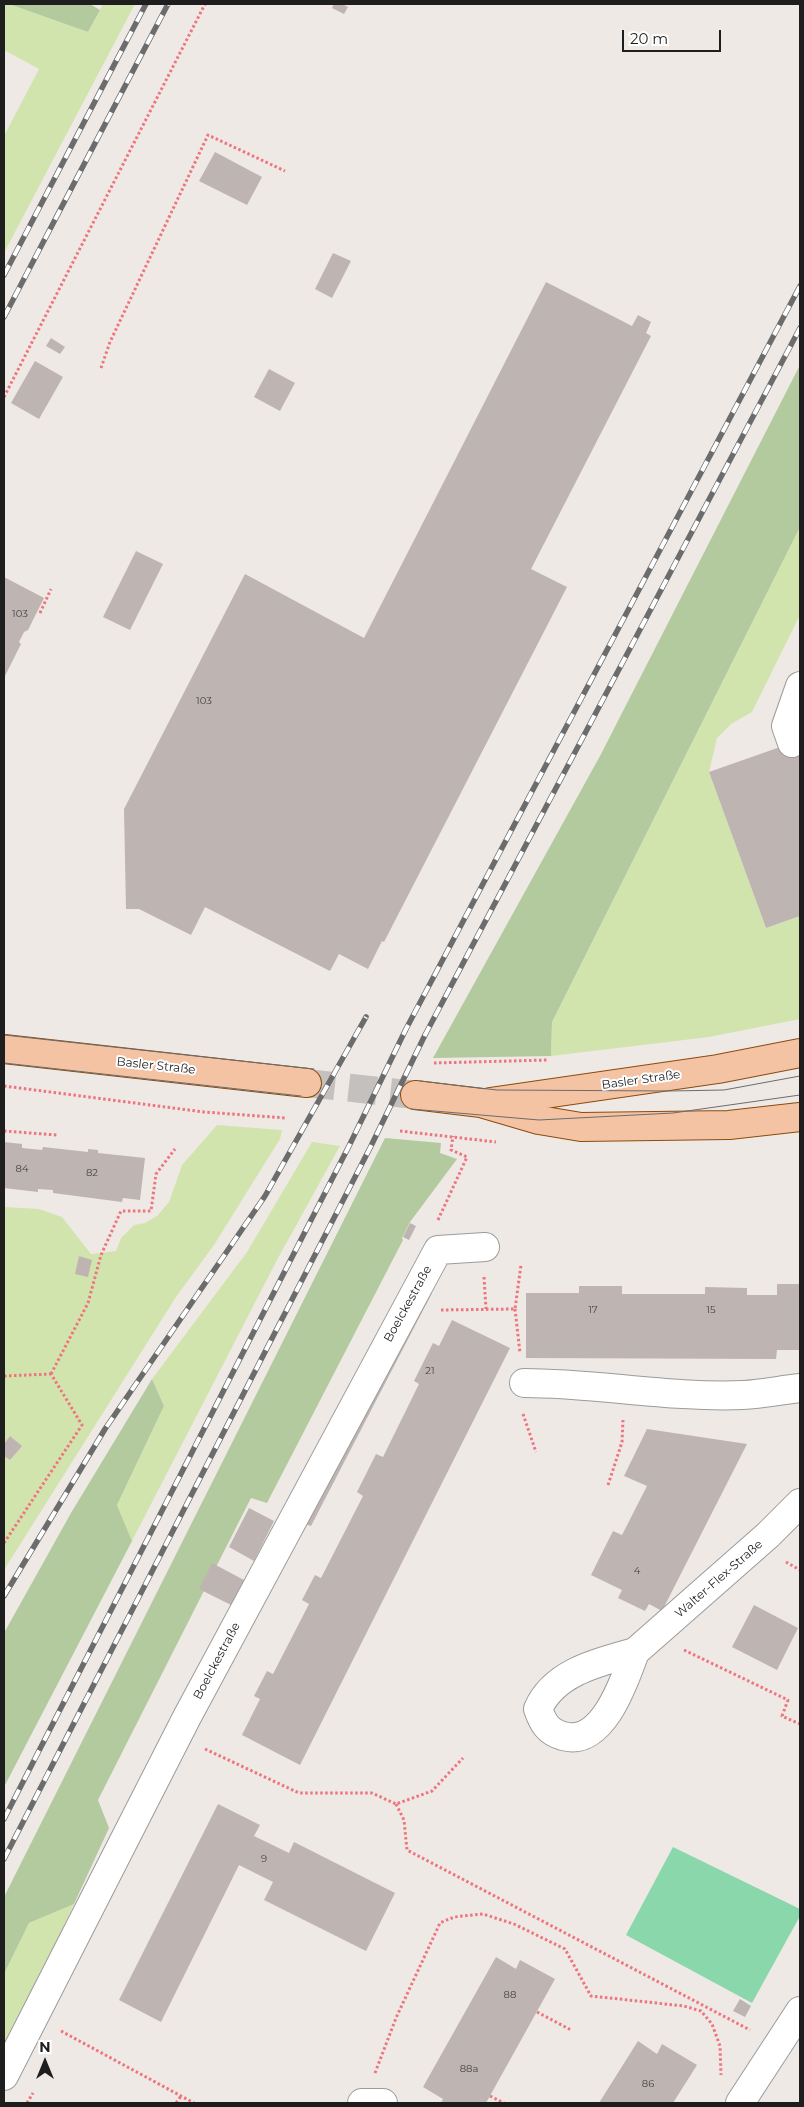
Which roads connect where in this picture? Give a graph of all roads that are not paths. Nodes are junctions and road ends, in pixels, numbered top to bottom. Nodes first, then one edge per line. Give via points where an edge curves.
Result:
1 (800, 686) edge
2 (792, 743) dead end
3 (4, 1049) edge
4 (800, 1053) edge
5 (308, 1083) tunnel mouth
6 (415, 1095) tunnel mouth
7 (482, 1103) junction
8 (800, 1117) edge
9 (485, 1247) dead end
10 (524, 1383) dead end
11 (800, 1388) edge
12 (800, 1503) edge
13 (645, 1643) road end
14 (800, 2011) edge
15 (4, 2076) edge
16 (362, 2103) edge
17 (383, 2103) edge
18 (740, 2103) edge

1 - 2 street via 786,726
3 - 5 main road, Basler Straße
4 - 7 main road, Basler Straße via 718,1069
6 - 7 main road, Basler Straße
7 - 8 main road, Basler Straße via 539,1120 581,1127 729,1125
9 - 15 street, Boelckestraße via 438,1250 182,1726
10 - 11 street via 742,1395
12 - 13 street, Walter-Flex-Straße
14 - 18 street
16 - 17 street

